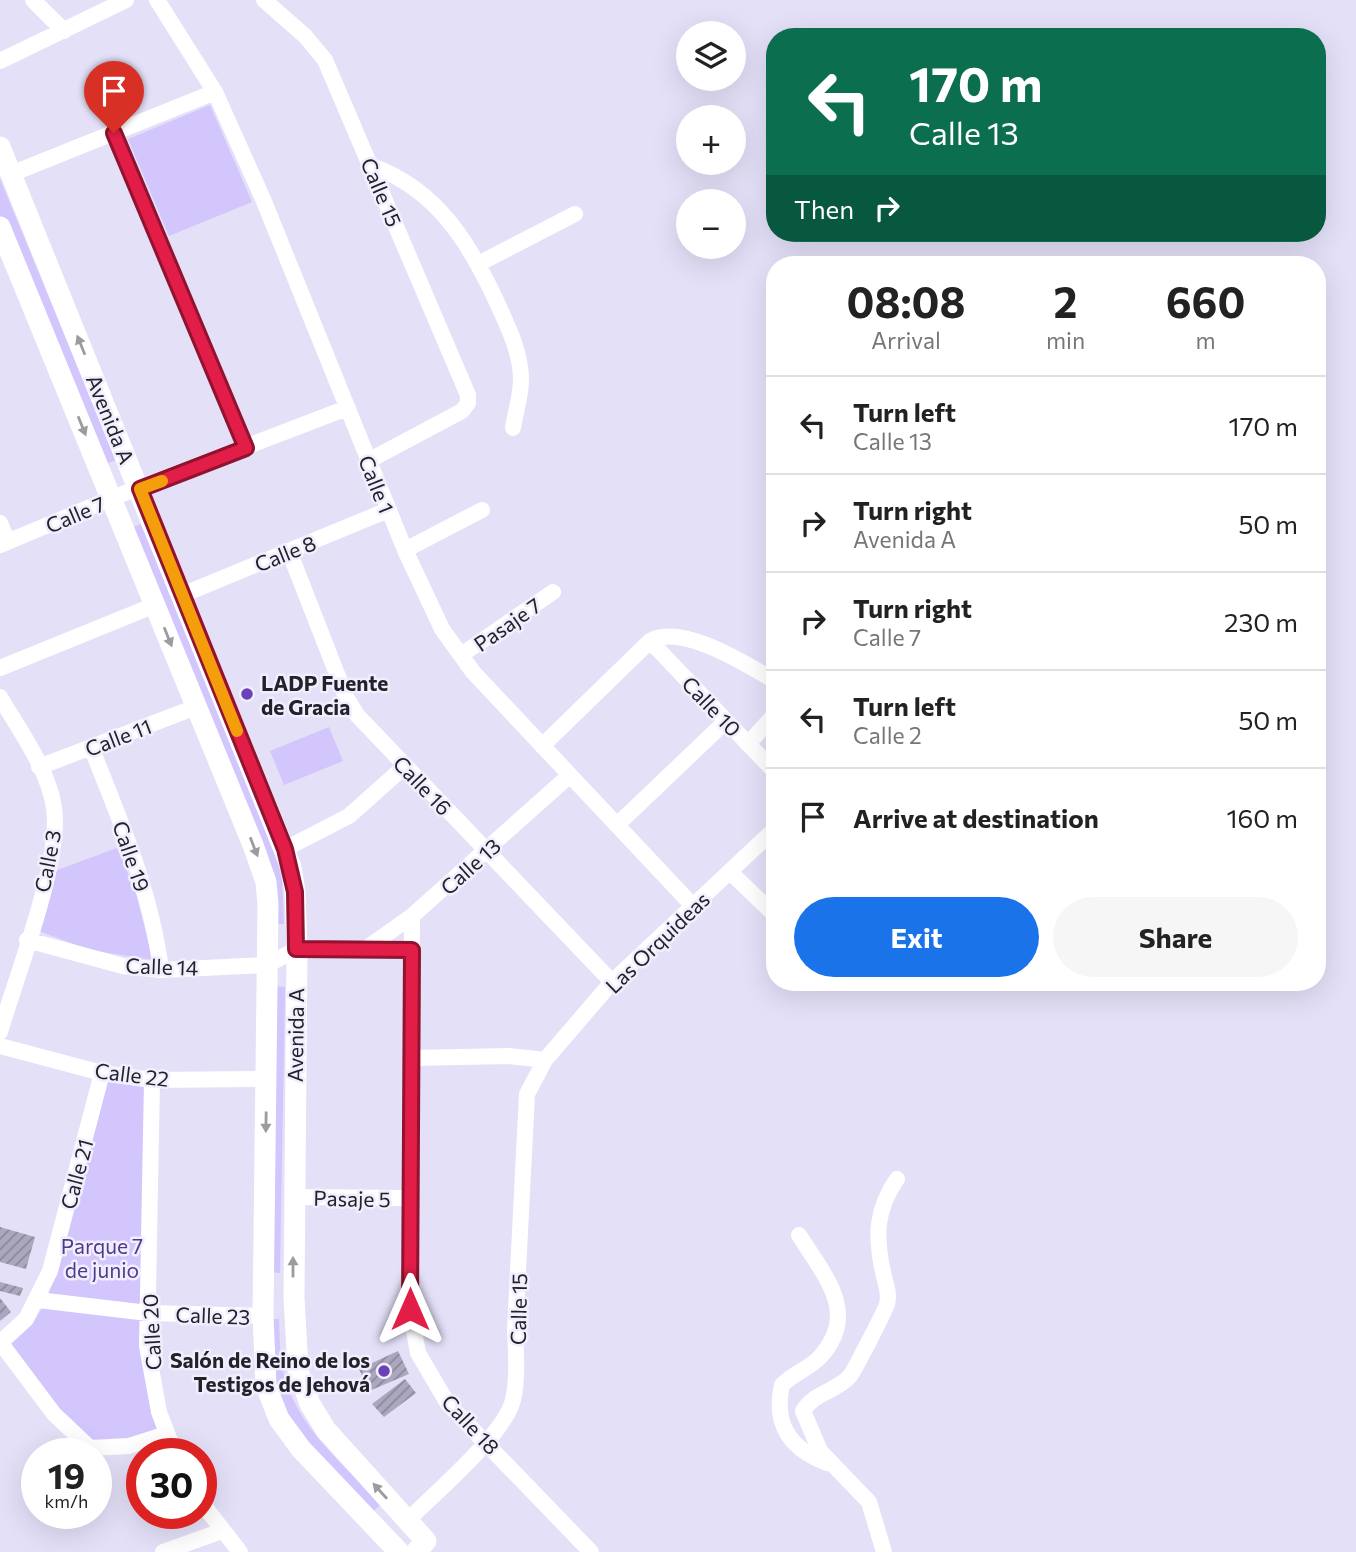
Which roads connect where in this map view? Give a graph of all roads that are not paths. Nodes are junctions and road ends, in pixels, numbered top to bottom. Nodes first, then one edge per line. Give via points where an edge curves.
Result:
1 (33, 0) edge
2 (126, 0) edge
3 (157, 0) edge
4 (264, 0) edge
5 (64, 31) junction
6 (0, 61) edge
7 (215, 92) junction
8 (114, 133) junction
9 (0, 147) edge
10 (372, 166) junction
11 (11, 174) junction
12 (575, 214) dead end
13 (0, 227) edge
14 (480, 262) junction
15 (347, 408) junction
16 (513, 428) dead end
17 (246, 448) junction
18 (368, 461) junction
19 (140, 489) junction
20 (112, 498) junction
21 (388, 510) junction
22 (482, 510) dead end
23 (0, 523) edge
24 (4, 544) edge
25 (405, 550) junction
26 (289, 551) junction
27 (553, 593) dead end
28 (182, 595) junction
29 (155, 605) junction
30 (650, 641) junction
31 (461, 656) junction
32 (0, 668) edge
33 (766, 675) edge
34 (0, 697) edge
35 (196, 707) junction
36 (726, 721) junction
37 (766, 724) edge
38 (748, 744) junction
39 (542, 746) junction
40 (91, 747) junction
41 (766, 763) edge
42 (405, 766) junction
43 (39, 767) junction
44 (570, 775) junction
45 (617, 825) junction
46 (766, 838) edge
47 (285, 849) junction
48 (487, 851) junction
49 (730, 872) junction
50 (693, 906) junction
51 (766, 906) edge
52 (412, 916) junction
53 (27, 940) junction
54 (296, 949) junction
55 (364, 950) junction
56 (412, 950) junction
57 (267, 965) junction
58 (161, 970) junction
59 (612, 982) junction
60 (0, 1032) edge
61 (0, 1046) edge
62 (411, 1058) junction
63 (545, 1060) junction
64 (102, 1073) junction
65 (267, 1079) junction
66 (152, 1080) junction
67 (897, 1179) dead end
68 (293, 1196) junction
69 (410, 1199) junction
70 (799, 1235) dead end
71 (293, 1297) junction
72 (38, 1300) junction
73 (263, 1308) junction
74 (148, 1313) junction
75 (0, 1343) edge
76 (166, 1434) junction
77 (168, 1438) edge
78 (486, 1441) junction
79 (836, 1467) junction
80 (407, 1521) junction
81 (217, 1524) edge
82 (222, 1531) junction
83 (388, 1548) edge
84 (426, 1549) edge
85 (163, 1552) edge
86 (240, 1552) edge
87 (591, 1552) edge
88 (884, 1552) edge

1 - 5 street
2 - 5 street
3 - 7 street, Calle 1
4 - 10 street, Calle 15 via 325,60
5 - 6 street
7 - 8 street
7 - 15 street, Calle 1
8 - 11 street
8 - 17 street
9 - 11 main road, Avenida A
10 - 14 street via 418,189 457,229
10 - 18 street, Calle 15 via 468,403 462,411
19 -> 11 main road, Avenida A
12 - 14 street
13 -> 20 main road, Avenida A
14 - 16 street via 517,355 521,381
15 - 17 street, Calle 7
15 - 18 street, Calle 1
17 - 19 street, Calle 7
18 - 21 street, Calle 1
19 - 20 street, Calle 7
19 - 28 main road, Avenida A
20 - 24 street, Calle 7
20 - 29 main road, Avenida A
21 - 25 street, Calle 1
21 - 26 street, Calle 8
22 - 25 street
23 - 24 street
25 - 31 street, Calle 1 via 442,629
26 - 28 street, Calle 8
26 - 42 street, Calle 16 via 346,697
27 - 31 street, Pasaje 7
28 - 47 main road, Avenida A
29 - 32 street
29 -> 35 main road, Avenida A
30 - 33 street via 672,635 693,641
30 - 36 street, Calle 10
30 - 39 street
31 - 39 street, Calle 1
34 - 43 street, Calle 3
35 - 40 street, Calle 11
35 -> 57 main road, Avenida A via 265,882
36 - 38 street, Calle 10
36 - 45 street
37 - 38 street
38 - 41 street, Calle 10
39 - 44 street, Calle 1
40 - 43 street, Calle 11
40 - 58 street, Calle 19 via 133,853 156,934
42 - 47 street via 349,816
42 - 48 street, Calle 16
43 - 53 street, Calle 3 via 54,806 55,829
44 - 45 street, Calle 1
44 - 48 street, Calle 13
45 - 50 street, Calle 1
46 - 49 street, Las Orquideas
47 - 54 main road, Avenida A via 295,892
48 - 52 street, Calle 13
48 - 59 street, Calle 16
49 - 50 street, Las Orquideas
49 - 51 street
50 - 59 street, Las Orquideas
52 - 55 street, Calle 13
52 - 56 street, Calle 18
53 - 58 street, Calle 14 via 123,966
53 - 60 street, Calle 3
54 - 55 street
54 - 57 street, Calle 14
54 - 68 main road, Avenida A
55 - 56 street
56 - 62 street, Calle 18
57 - 58 street, Calle 14
57 - 65 main road, Avenida A
59 - 63 street, Las Orquideas
61 - 64 street, Calle 22
62 - 63 street
62 - 69 street, Calle 18
63 - 78 street, Calle 15 via 527,1094 513,1402 503,1424
64 - 66 street, Calle 22
64 - 72 street, Calle 21 via 50,1271
65 - 66 street, Calle 22
65 -> 73 main road, Avenida A
66 - 74 street, Calle 20
67 - 79 street via 877,1222 887,1306 851,1376 809,1400 803,1411 820,1451
68 - 69 street, Pasaje 5
71 -> 68 main road, Avenida A
69 - 78 street, Calle 18 via 410,1309 418,1353 448,1404
70 - 79 street via 836,1295 840,1312 821,1357 782,1385 780,1420 792,1440 814,1458
71 - 73 main road
80 -> 71 main road, Avenida A via 326,1430 310,1404 298,1371
72 - 74 street, Calle 23
72 - 75 street, Calle 21 via 26,1319
73 - 74 street, Calle 23
73 - 83 main road, Avenida A via 265,1386 279,1419
74 - 76 street, Calle 20 via 150,1370
75 - 76 street via 54,1414 90,1448 129,1446
76 - 77 street, Calle 20
78 - 80 street, Calle 15
78 - 87 street, Calle 18
79 - 88 street via 869,1502
80 - 83 main road
80 - 84 main road, Avenida A
81 - 82 street
82 - 85 street
82 - 86 street

